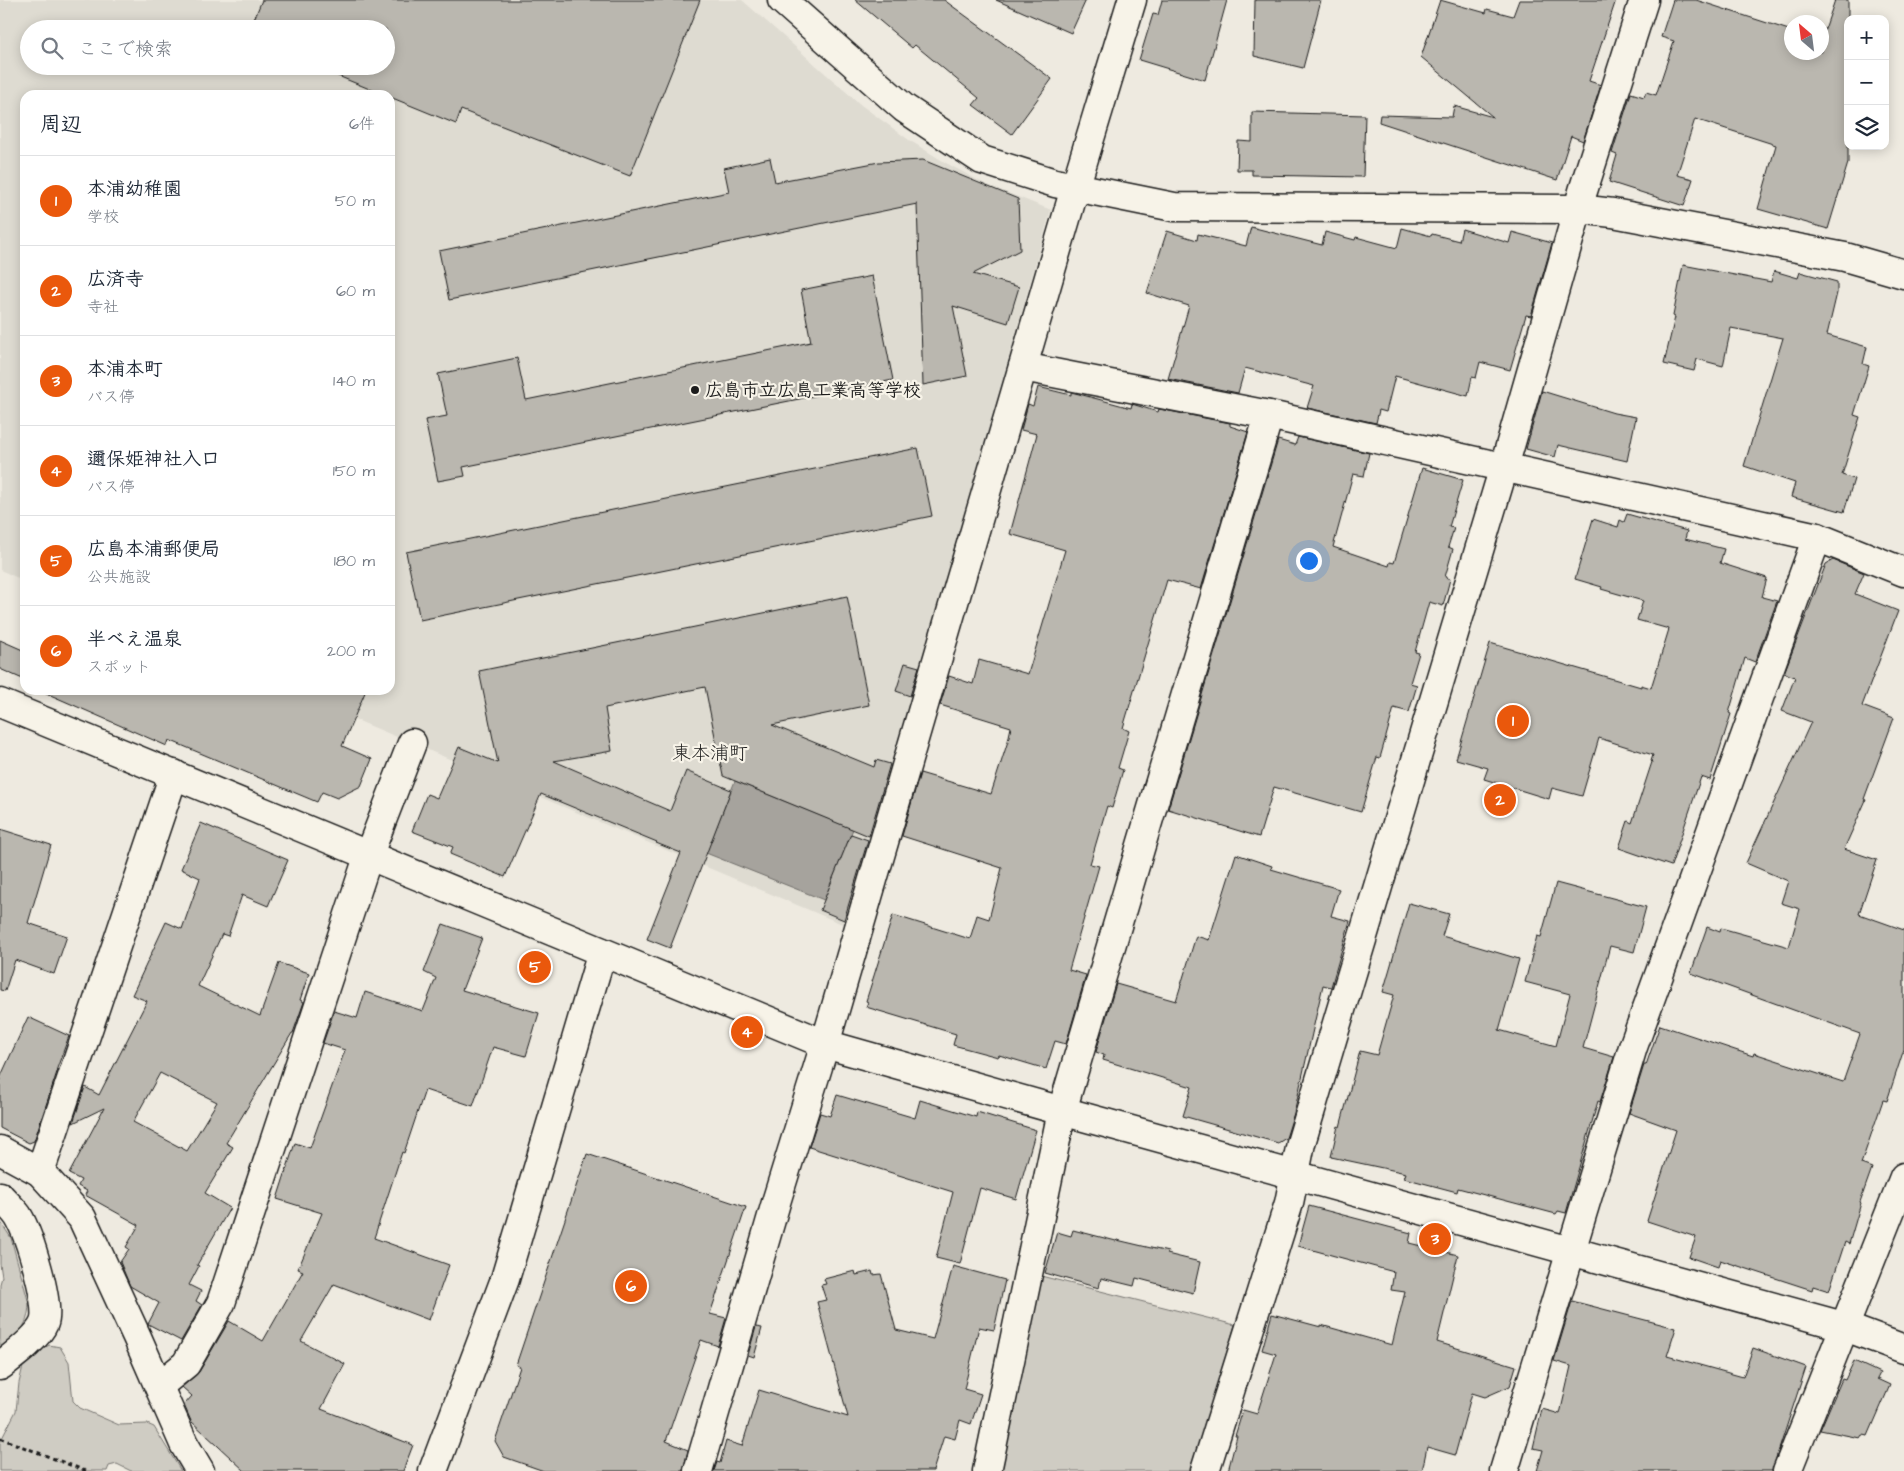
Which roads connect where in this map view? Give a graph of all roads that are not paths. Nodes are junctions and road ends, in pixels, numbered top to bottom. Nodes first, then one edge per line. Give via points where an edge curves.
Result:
1 (782, 0) edge
2 (1132, 0) edge
3 (1644, 0) edge
4 (1075, 188) junction
5 (1578, 209) junction
6 (1904, 274) edge
7 (1023, 367) junction
8 (1269, 415) junction
9 (1504, 467) junction
10 (1817, 537) junction
11 (1904, 572) edge
12 (0, 703) edge
13 (412, 743) dead end
14 (174, 774) junction
15 (369, 854) junction
16 (602, 952) junction
17 (826, 1044) junction
18 (1062, 1111) junction
19 (0, 1150) edge
20 (40, 1172) junction
21 (1295, 1174) junction
22 (1904, 1177) edge
23 (0, 1196) edge
24 (1571, 1250) junction
25 (1843, 1326) junction
26 (1904, 1350) edge
27 (0, 1366) edge
28 (159, 1386) junction
29 (200, 1471) edge
30 (433, 1471) edge
31 (698, 1471) edge
32 (987, 1471) edge
33 (1205, 1471) edge
34 (1504, 1471) edge
35 (1787, 1471) edge

1 - 4 street via 904,108 982,160
2 - 4 street
3 - 5 street
4 - 5 street via 1174,207
4 - 7 street
5 - 6 street via 1845,258
5 - 9 street
7 - 8 street
7 - 17 street
8 - 9 street
8 - 18 street
9 - 10 street
9 - 21 street via 1301,1143
10 - 11 street
10 - 24 street via 1633,1047
12 - 14 street
13 - 15 street
14 - 15 street
14 - 20 street
15 - 16 street
15 - 28 street via 221,1304 186,1364
16 - 17 street
16 - 30 street via 505,1279
17 - 18 street
17 - 31 street
18 - 21 street
18 - 32 street
19 - 20 street
20 - 28 street via 82,1218
21 - 24 street
21 - 33 street via 1289,1203
22 - 25 street
23 - 27 street via 18,1217 34,1251 44,1297 44,1323 27,1345
24 - 25 street
24 - 34 street
25 - 26 street
25 - 35 street
28 - 29 street via 184,1444

